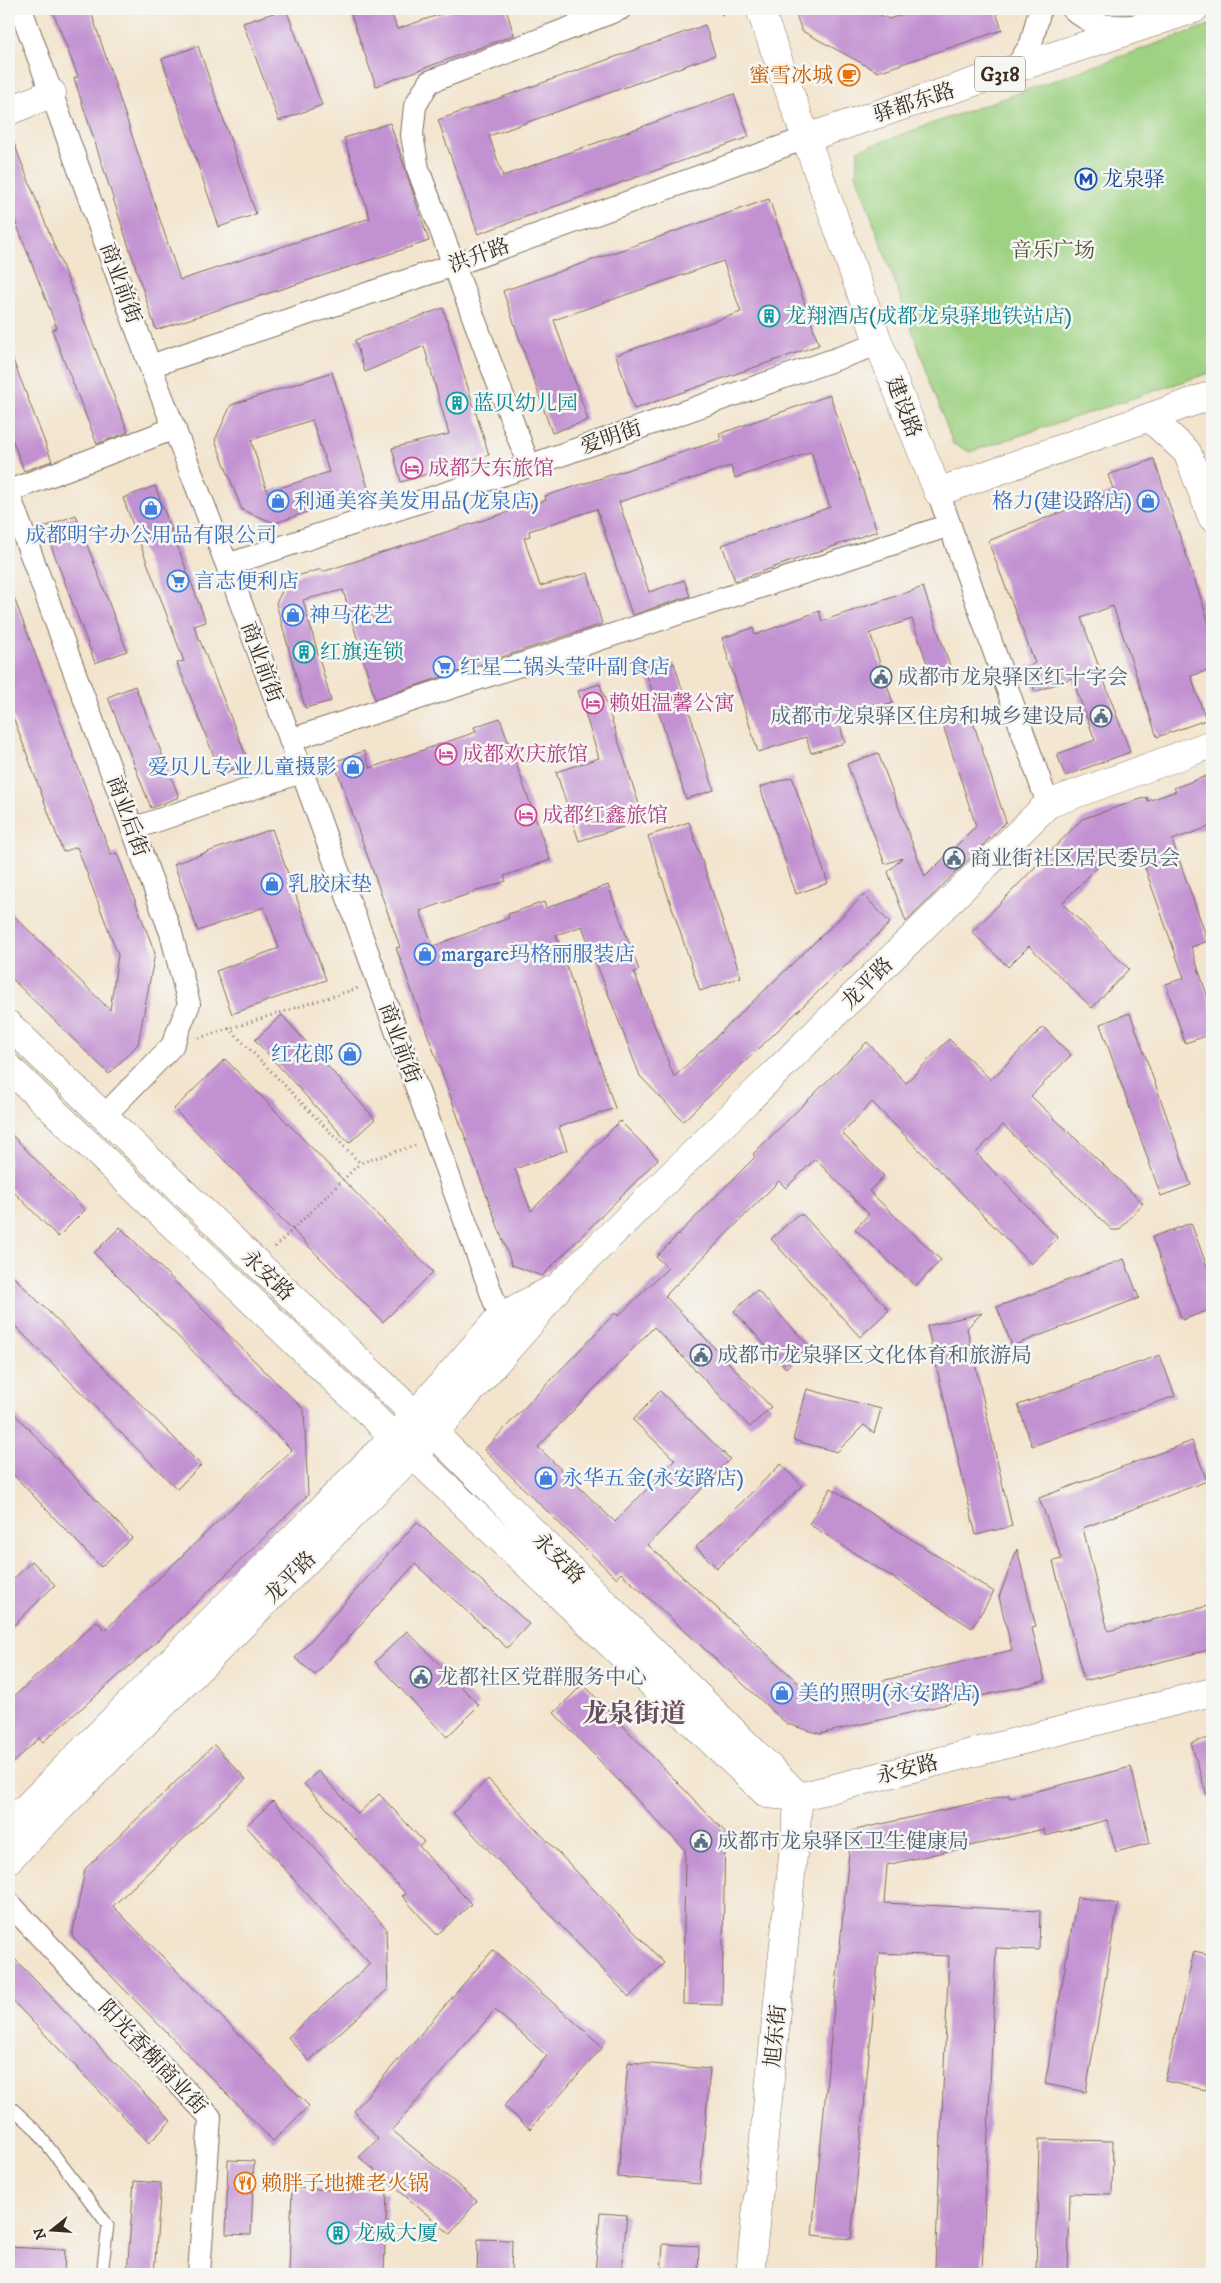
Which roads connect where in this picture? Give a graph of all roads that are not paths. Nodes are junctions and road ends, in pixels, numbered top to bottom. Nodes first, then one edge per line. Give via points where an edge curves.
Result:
1 (21, 9) edge
2 (620, 9) edge
3 (760, 9) edge
4 (1040, 9) edge
5 (1073, 9) edge
6 (1194, 9) edge
7 (1146, 25) junction
8 (1015, 68) junction
9 (52, 93) junction
10 (9, 111) edge
11 (806, 138) junction
12 (454, 265) junction
13 (879, 344) junction
14 (150, 366) junction
15 (1212, 395) edge
16 (1150, 418) junction
17 (175, 428) junction
18 (529, 466) junction
19 (9, 490) edge
20 (938, 492) junction
21 (9, 495) edge
22 (1212, 517) edge
23 (950, 525) junction
24 (227, 565) junction
25 (290, 740) junction
26 (1212, 744) edge
27 (301, 772) junction
28 (1048, 804) junction
29 (132, 829) junction
30 (9, 1026) edge
31 (9, 1068) edge
32 (103, 1118) junction
33 (561, 1284) junction
34 (500, 1317) junction
35 (424, 1424) junction
36 (403, 1445) junction
37 (1212, 1692) edge
38 (799, 1797) junction
39 (9, 1825) edge
40 (9, 1860) edge
41 (9, 1903) edge
42 (9, 2105) edge
43 (102, 2274) edge
44 (199, 2274) edge
45 (750, 2274) edge

1 - 9 street, 商业前街
2 - 12 street via 429,82 415,106 412,135 418,169
3 - 11 main road, 建设路
4 - 8 street via 1031,44
5 - 7 street via 1083,18 1104,27
6 - 7 main road, 驿都东路 / G318
7 - 8 main road, 驿都东路 / G318
8 - 11 main road, 驿都东路 / G318
9 - 10 main road
9 - 14 street, 商业前街
11 - 12 street, 洪升路
11 - 13 main road, 建设路
12 - 14 street, 洪升路
12 - 18 street
13 - 18 street, 爱明街
13 - 20 main road, 建设路
14 - 17 street, 商业前街
15 - 16 main road
16 - 20 main road
16 - 22 main road via 1188,452
17 - 19 street
17 - 24 street, 商业前街
18 - 24 street, 爱明街
20 - 23 street, 建设路
21 - 29 street, 商业后街
23 - 25 street
23 - 28 street, 建设路
24 - 25 street, 商业前街
25 - 27 street, 商业前街
26 - 28 main road, 龙平路
27 - 29 street
27 - 34 street, 商业前街
28 - 33 main road, 龙平路
29 - 32 street, 商业后街 via 171,934 189,1004 172,1046
30 - 32 main road, 永安路
31 - 36 main road
32 - 35 main road, 永安路
33 - 34 main road, 龙平路
33 - 35 main road, 龙平路 via 528,1326
34 - 35 main road, 龙平路
35 - 36 main road, 龙平路
35 - 38 main road, 永安路
36 - 38 main road via 767,1794
36 - 39 main road, 龙平路
36 - 40 main road, 龙平路
37 - 38 main road, 永安路
38 - 45 main road, 旭东街
41 - 44 street, 阳光香榭商业街 via 210,2117
42 - 43 lane via 35,2130 108,2225

